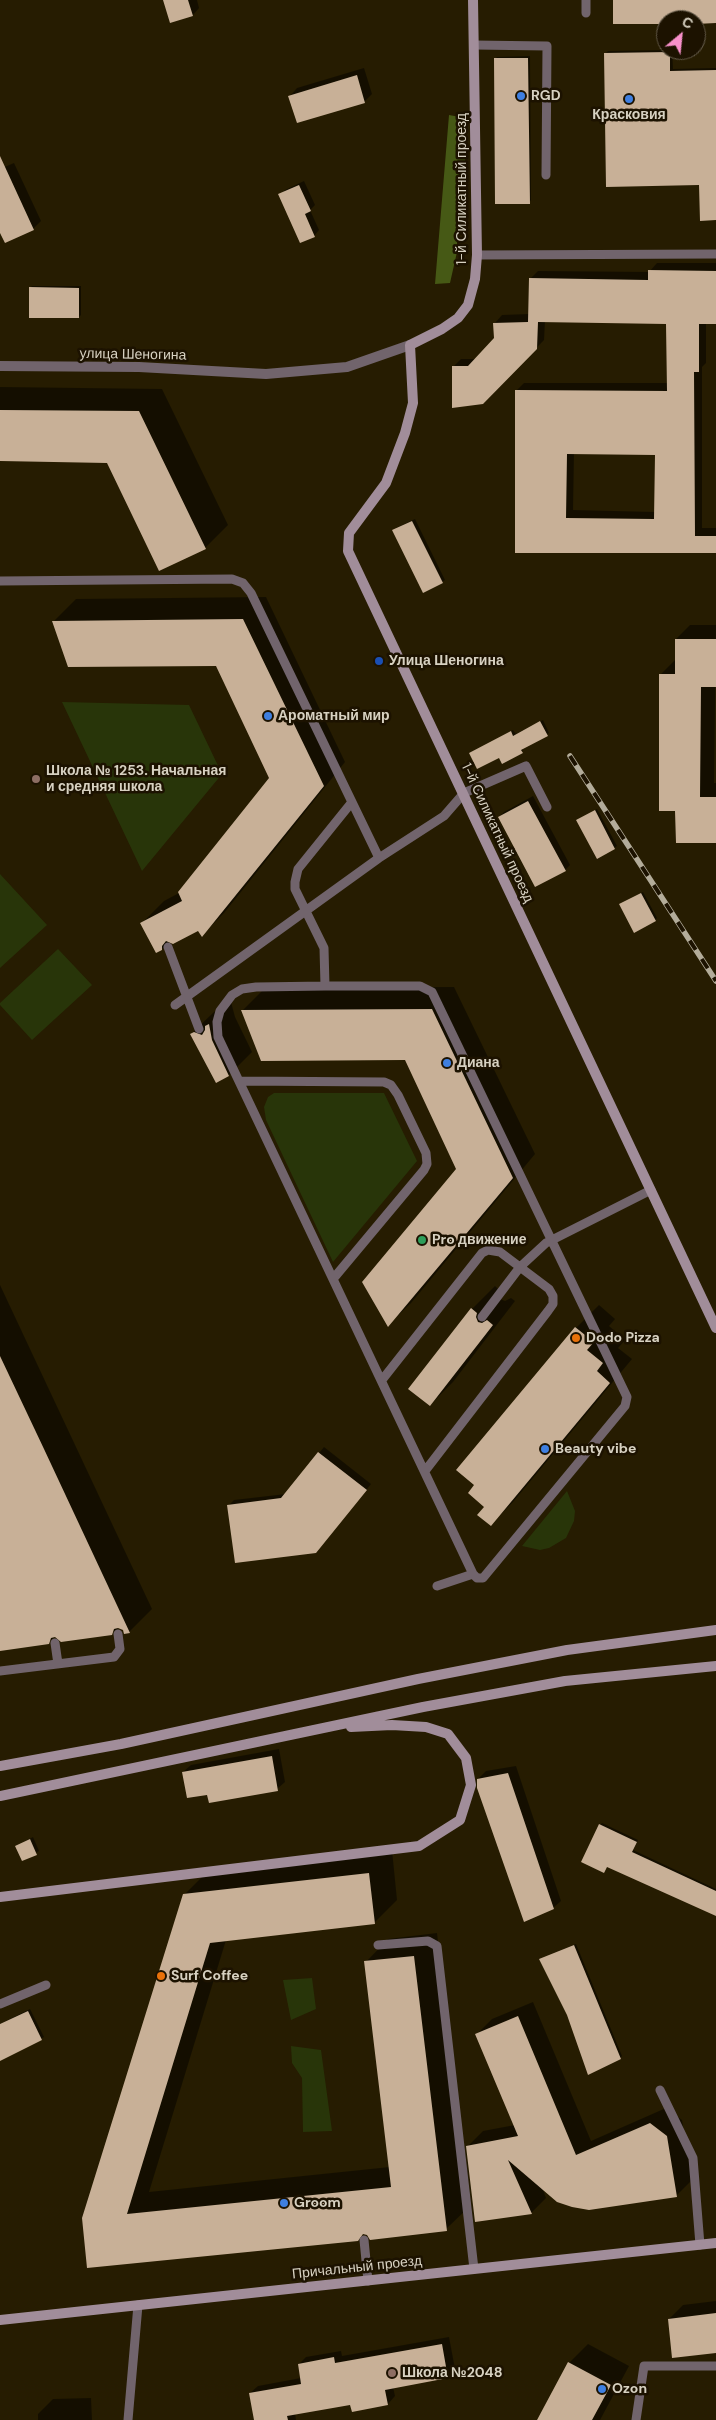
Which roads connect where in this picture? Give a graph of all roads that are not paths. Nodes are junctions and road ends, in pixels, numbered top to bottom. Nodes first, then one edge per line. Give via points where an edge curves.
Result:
1 (473, 0) edge
2 (586, 0) edge
3 (586, 13) dead end
4 (474, 45) junction
5 (546, 175) dead end
6 (716, 254) edge
7 (477, 255) junction
8 (410, 345) junction
9 (0, 366) edge
10 (266, 374) joint
11 (0, 581) edge
12 (464, 793) junction
13 (352, 802) junction
14 (547, 807) dead end
15 (379, 858) junction
16 (306, 911) junction
17 (168, 947) dead end
18 (325, 986) junction
19 (187, 996) junction
20 (175, 1005) dead end
21 (199, 1029) dead end
22 (239, 1080) junction
23 (651, 1190) junction
24 (550, 1240) junction
25 (520, 1267) junction
26 (333, 1279) junction
27 (482, 1317) dead end
28 (716, 1328) edge
29 (382, 1380) junction
30 (425, 1471) junction
31 (473, 1574) junction
32 (437, 1586) dead end
33 (716, 1630) edge
34 (118, 1634) dead end
35 (55, 1643) dead end
36 (58, 1664) junction
37 (716, 1666) edge
38 (0, 1671) edge
39 (315, 1730) junction
40 (0, 1766) edge
41 (0, 1796) edge
42 (0, 1897) edge
43 (378, 1945) dead end
44 (46, 1985) dead end
45 (0, 2004) edge
46 (660, 2090) dead end
47 (364, 2240) dead end
48 (716, 2243) edge
49 (700, 2245) junction
50 (474, 2269) junction
51 (368, 2280) junction
52 (138, 2305) junction
53 (0, 2320) edge
54 (716, 2366) edge
55 (128, 2420) edge
56 (636, 2420) edge

1 - 4 street, 1-й Силикатный проезд
2 - 3 lane
4 - 5 lane via 547,46
4 - 7 street, 1-й Силикатный проезд
6 - 7 lane
7 - 8 street, 1-й Силикатный проезд via 476,279 468,305 458,318
8 - 10 street, 1-й Силикатный проезд via 347,367
8 - 12 street, 1-й Силикатный проезд via 413,403 405,433 386,483 349,533 348,551
9 - 10 street, улица Шеногина via 139,367
11 - 13 lane via 232,579 243,583 251,593
12 - 14 lane via 526,766
12 - 15 lane via 444,816
12 - 23 street, 1-й Силикатный проезд
13 - 15 lane
13 - 16 lane via 296,874 295,888
15 - 16 lane
16 - 18 lane via 324,948
16 - 19 lane
17 - 19 lane
18 - 22 lane via 242,989 225,1002 217,1022 218,1036
18 - 24 lane via 420,986 432,992
19 - 20 lane
19 - 21 lane
22 - 26 lane
22 - 26 lane via 384,1082 391,1085 398,1095 426,1153 424,1170
23 - 24 lane
23 - 28 street, 1-й Силикатный проезд
24 - 25 lane
24 - 31 lane via 626,1391 627,1401 486,1576 480,1579
25 - 27 lane
25 - 29 lane via 500,1252 488,1250 482,1253
25 - 30 lane via 549,1289 552,1304
26 - 29 lane
29 - 30 lane
30 - 31 lane
31 - 32 lane
33 - 40 street via 567,1650 121,1744
34 - 36 lane via 120,1649 114,1657
35 - 36 lane
36 - 38 lane
37 - 39 street via 565,1681
39 - 41 street
39 - 42 street via 392,1725 448,1734 466,1758 471,1785 460,1820 419,1846
43 - 50 lane via 428,1941 437,1946
44 - 45 lane
46 - 49 lane via 693,2158
47 - 51 lane
48 - 49 street, Причальный проезд
49 - 50 street, Причальный проезд
50 - 51 street, Причальный проезд
51 - 52 street, Причальный проезд
52 - 53 street, Причальный проезд
52 - 55 lane
54 - 56 lane via 644,2366

